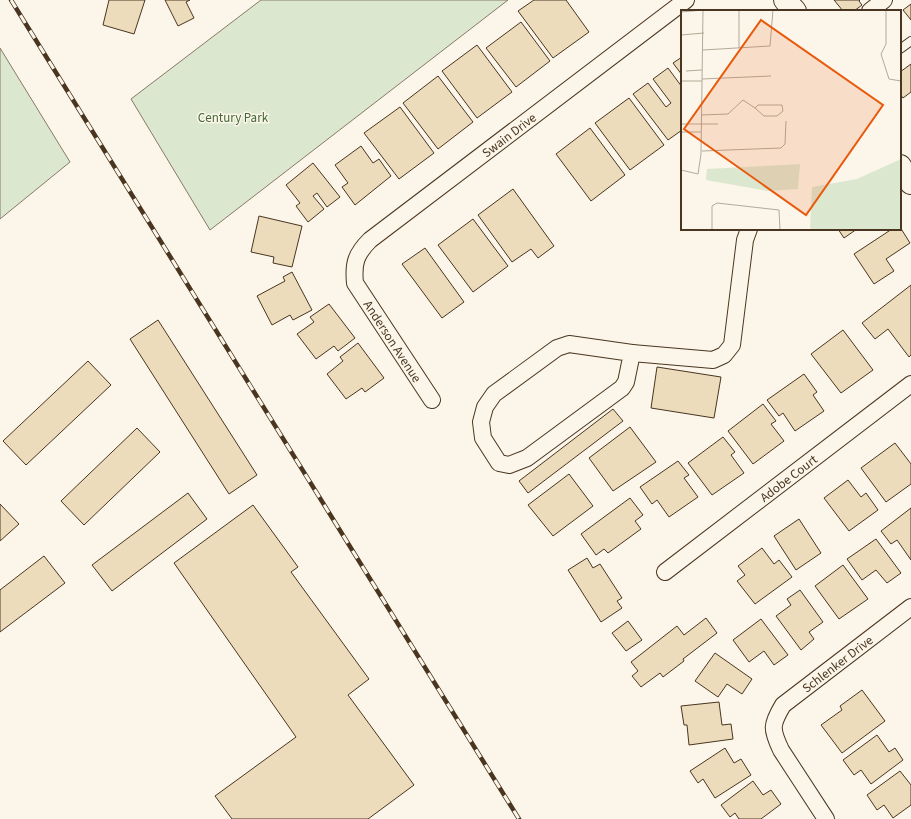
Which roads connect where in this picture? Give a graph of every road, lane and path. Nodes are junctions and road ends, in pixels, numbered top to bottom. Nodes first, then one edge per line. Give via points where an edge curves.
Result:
1 (686, 0) edge
2 (785, 0) edge
3 (884, 0) edge
4 (794, 10) edge
5 (871, 10) edge
6 (911, 41) edge
7 (901, 48) edge
8 (901, 168) edge
9 (911, 183) edge
10 (749, 230) edge
11 (355, 283) joint
12 (632, 353) junction
13 (911, 384) edge
14 (432, 400) dead end
15 (665, 572) dead end
16 (911, 607) edge
17 (826, 819) edge

1 - 11 street, Swain Drive via 370,240 361,249 353,269
2 - 4 street
3 - 5 street
6 - 7 lane
8 - 9 street
10 - 12 street via 745,240 732,345 724,354 713,360
11 - 14 street, Anderson Avenue
12 - 12 street via 569,344 557,348 494,394 485,407 481,422 483,438 499,463 509,465 526,458 622,388 626,382
13 - 15 street, Adobe Court
16 - 17 street, Schlenker Drive via 783,705 774,720 775,738 781,750

